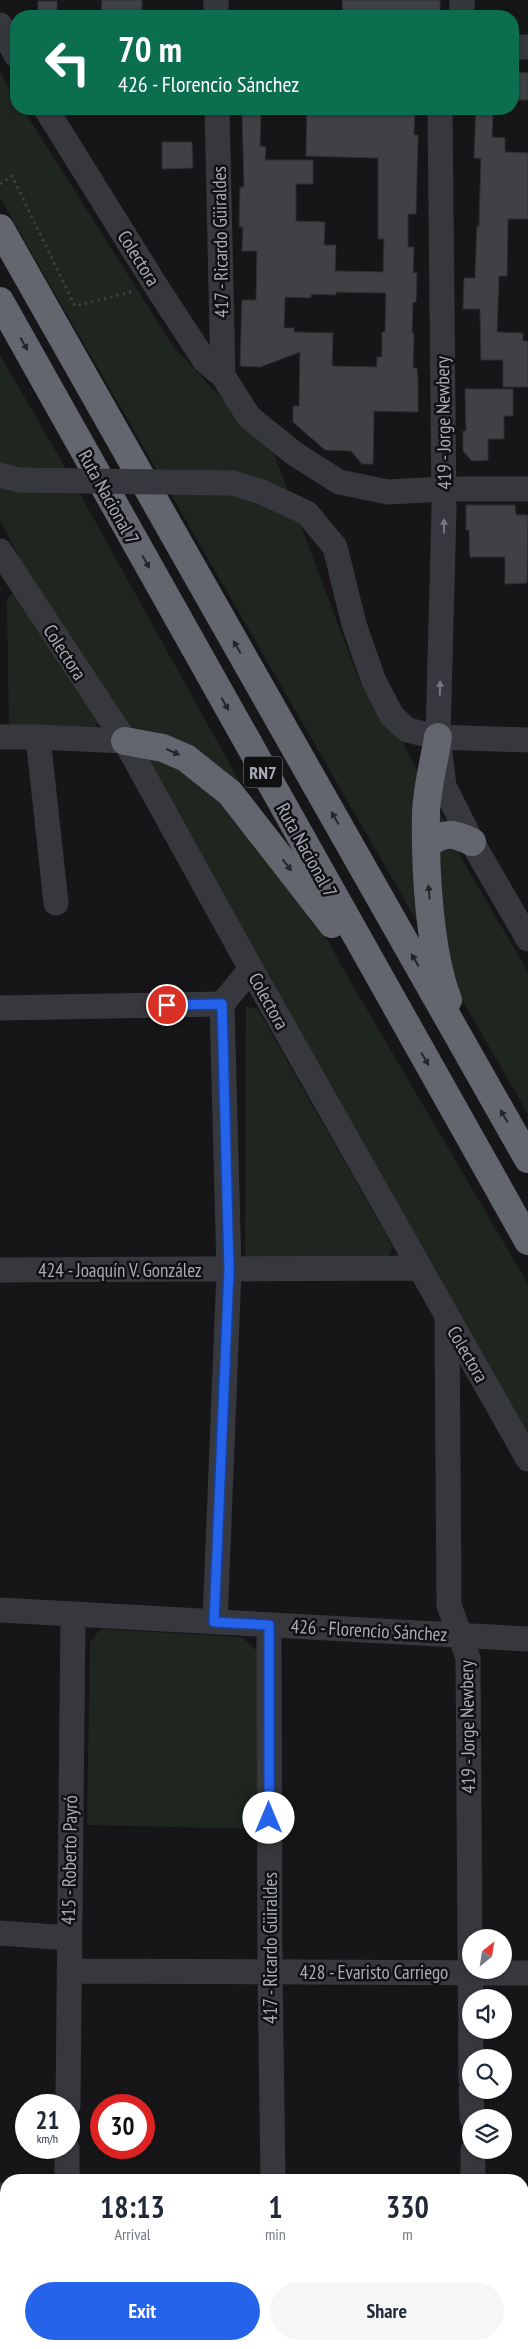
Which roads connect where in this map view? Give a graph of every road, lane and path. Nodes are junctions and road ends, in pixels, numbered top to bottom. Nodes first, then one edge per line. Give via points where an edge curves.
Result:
1 (0, 25) edge
2 (10, 44) edge
3 (50, 115) edge
4 (217, 115) edge
5 (440, 115) edge
6 (0, 184) edge
7 (0, 228) edge
8 (156, 286) junction
9 (0, 302) edge
10 (223, 376) junction
11 (10, 477) edge
12 (443, 489) junction
13 (528, 489) edge
14 (0, 551) edge
15 (38, 737) junction
16 (438, 737) junction
17 (0, 738) edge
18 (528, 740) edge
19 (125, 741) junction
20 (472, 842) junction
21 (427, 845) junction
22 (56, 903) dead end
23 (528, 939) edge
24 (251, 969) junction
25 (222, 1004) junction
26 (0, 1008) edge
27 (404, 1024) junction
28 (470, 1058) junction
29 (528, 1159) edge
30 (528, 1241) edge
31 (420, 1268) junction
32 (0, 1270) edge
33 (229, 1270) junction
34 (447, 1318) junction
35 (528, 1459) edge
36 (0, 1610) edge
37 (73, 1614) junction
38 (214, 1622) junction
39 (269, 1625) junction
40 (458, 1634) junction
41 (528, 1639) edge
42 (469, 1929) edge
43 (0, 1933) edge
44 (68, 1938) junction
45 (69, 1970) junction
46 (270, 1971) junction
47 (462, 1972) edge
48 (512, 1972) edge
49 (528, 1972) edge
50 (469, 1979) edge
51 (470, 2049) edge
52 (68, 2094) edge
53 (67, 2159) edge
54 (472, 2159) edge
55 (67, 2174) edge
56 (273, 2174) edge
57 (473, 2174) edge

1 - 2 street
3 - 8 street, Colectora
4 - 10 street, 417 - Ricardo Güiraldes
5 - 12 street, 419 - Jorge Newbery
6 - 8 path via 12,176 75,306
28 -> 7 highway, Ruta Nacional 7 / RN7
8 - 10 street, Colectora via 206,361
9 -> 27 highway, Ruta Nacional 7 / RN7
10 - 12 street, Colectora via 249,417 294,454 339,482 388,492
11 - 16 street, bridge via 233,483 262,492 306,513 335,547 354,624 373,680 392,716 407,730
12 - 13 street, Colectora
16 -> 12 street, 419 - Jorge Newbery
14 - 19 street, Colectora
15 - 17 street
15 - 19 street
15 - 22 street
16 - 18 street
16 - 20 street via 444,786
16 - 21 highway via 426,811
19 - 24 street, Colectora
19 -> 27 highway via 163,748 186,758 230,792 325,914
20 - 21 highway via 447,834 438,836
20 - 23 street
28 -> 21 highway via 445,992 438,960 427,872
24 - 25 street
24 - 31 street, Colectora
25 - 26 street
25 - 33 street
27 -> 30 highway, Ruta Nacional 7 / RN7
29 -> 28 highway, Ruta Nacional 7 / RN7
31 - 33 street, 424 - Joaquín V. González
31 - 34 street, Colectora
32 - 33 street, 424 - Joaquín V. González
33 - 38 street
34 - 35 street, Colectora
34 - 40 street, 419 - Jorge Newbery via 449,1605
36 - 37 street, 426 - Florencio Sánchez
37 - 38 street, 426 - Florencio Sánchez
37 - 44 street, 415 - Roberto Payró
38 - 39 street, 426 - Florencio Sánchez
39 - 40 street, 426 - Florencio Sánchez
39 - 46 street, 417 - Ricardo Güiraldes
40 - 41 street, 426 - Florencio Sánchez
40 - 42 street, 419 - Jorge Newbery via 468,1658
43 - 44 street
44 - 45 street, 415 - Roberto Payró
45 - 46 street, 428 - Evaristo Carriego
45 - 52 street, 415 - Roberto Payró
46 - 47 street, 428 - Evaristo Carriego
46 - 56 street, 417 - Ricardo Güiraldes
48 - 49 street, 428 - Evaristo Carriego
50 - 51 street, 419 - Jorge Newbery
53 - 55 street
54 - 57 street

